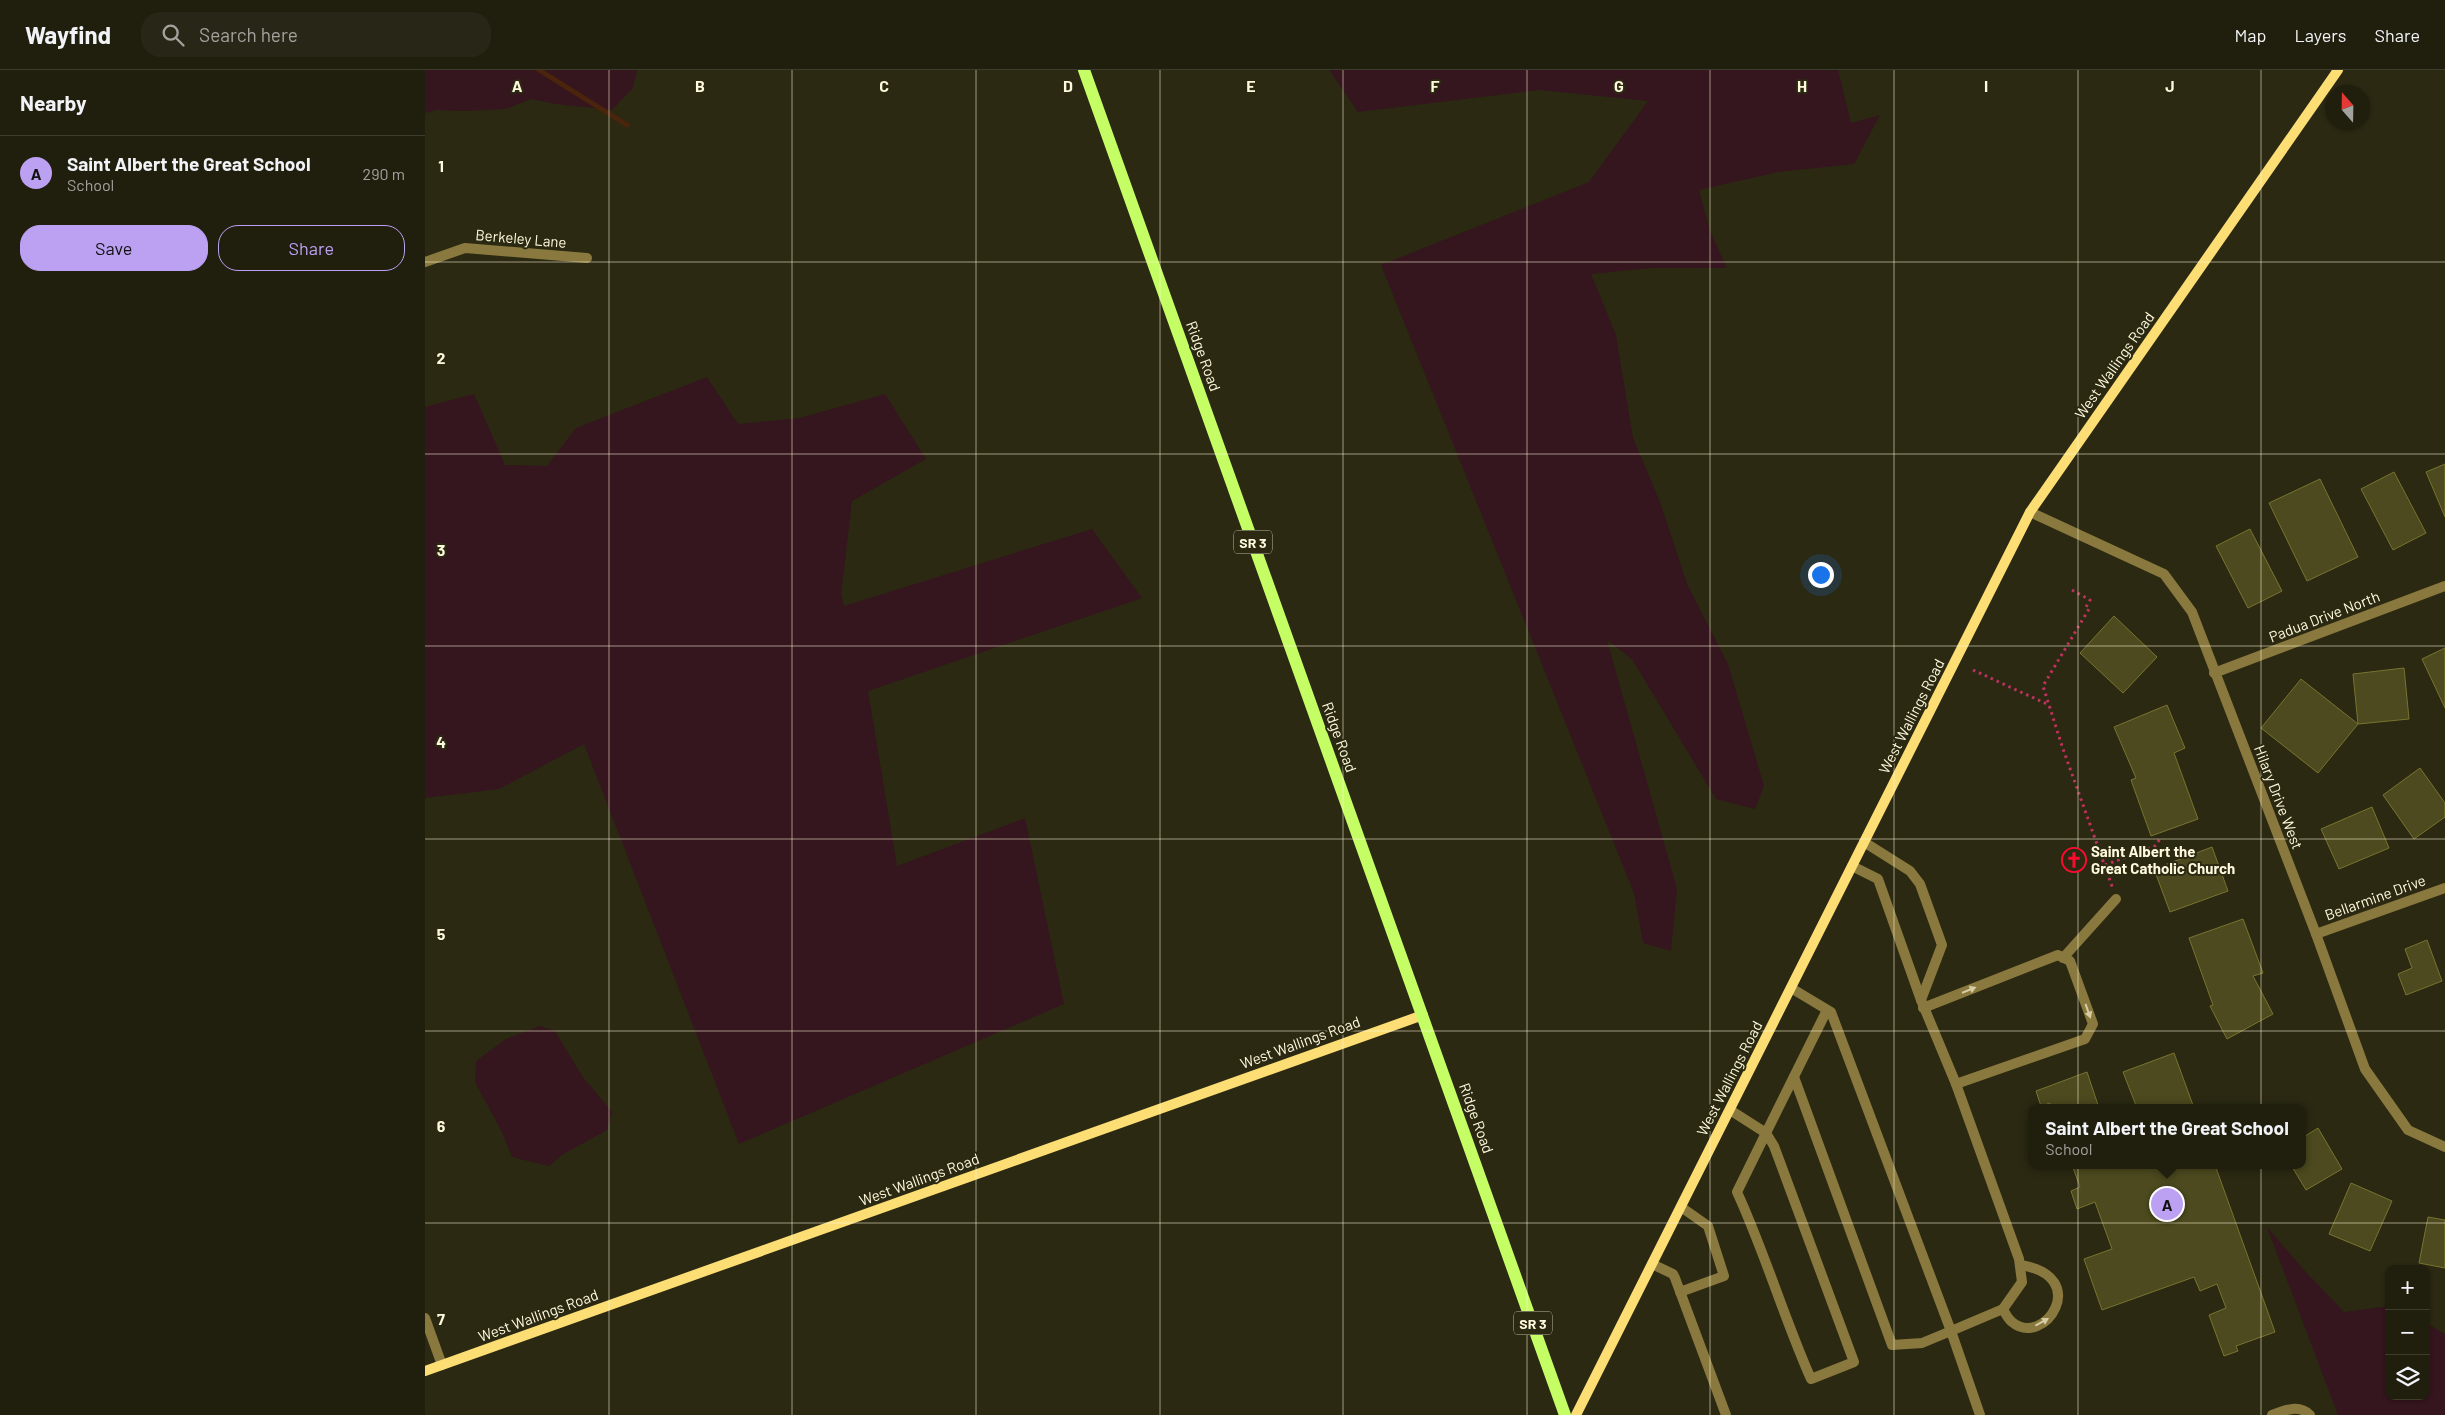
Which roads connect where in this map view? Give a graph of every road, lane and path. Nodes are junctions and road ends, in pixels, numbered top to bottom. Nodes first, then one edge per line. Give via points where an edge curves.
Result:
1 (1084, 70) edge
2 (2338, 70) edge
3 (587, 258) dead end
4 (425, 262) edge
5 (2030, 512) junction
6 (2445, 586) edge
7 (2072, 590) dead end
8 (1973, 670) dead end
9 (2214, 673) junction
10 (2049, 705) junction
11 (2160, 839) dead end
12 (1864, 842) junction
13 (2105, 865) junction
14 (1852, 866) junction
15 (2445, 888) edge
16 (2116, 899) joint
17 (2316, 934) junction
18 (2063, 958) junction
19 (1791, 988) junction
20 (1922, 1004) junction
21 (1827, 1010) junction
22 (1423, 1014) junction
23 (1794, 1078) junction
24 (1956, 1084) junction
25 (1730, 1110) junction
26 (1766, 1133) junction
27 (2445, 1147) edge
28 (1681, 1207) junction
29 (1652, 1264) junction
30 (2020, 1265) junction
31 (1681, 1292) junction
32 (2003, 1309) junction
33 (425, 1318) edge
34 (1951, 1331) junction
35 (442, 1365) junction
36 (425, 1371) edge
37 (1565, 1415) edge
38 (1577, 1415) edge
39 (1726, 1415) edge
40 (1980, 1415) edge
41 (2272, 1415) edge
42 (2310, 1415) edge

1 - 22 main road, Ridge Road / SR 3
2 - 5 street, West Wallings Road
3 - 4 street, Berkeley Lane via 465,248
5 - 9 street, Hilary Drive West via 2164,574 2192,612
5 - 12 street, West Wallings Road
6 - 9 street, Padua Drive North
7 - 10 path via 2089,600 2086,608 2089,609 2043,686
8 - 10 path
9 - 17 street, Hilary Drive West
10 - 13 path
11 - 13 path via 2155,846
12 - 14 street, West Wallings Road
12 - 20 street via 1910,871 1926,898 1942,945
13 - 16 path
14 - 19 street, West Wallings Road
14 - 20 street via 1878,879
15 - 17 street, Bellarmine Drive
16 - 18 street
17 - 27 street, Hilary Drive West via 2365,1069 2408,1130
20 -> 18 street via 2058,955
18 -> 24 street via 2070,961 2093,1024 2085,1039
19 - 21 street
19 - 25 street, West Wallings Road
20 - 24 street
21 - 23 street
21 - 34 street via 1831,1012 1840,1034
22 - 35 street, West Wallings Road
22 - 37 main road, Ridge Road / SR 3
23 - 26 street
23 - 34 street via 1892,1345 1922,1343
24 - 30 street
25 - 26 street
25 - 28 street, West Wallings Road
26 - 26 street via 1737,1192 1811,1379 1854,1362 1774,1146
28 - 29 street, West Wallings Road
28 - 31 street via 1708,1226 1725,1276
29 - 31 street via 1673,1274
29 - 38 street, West Wallings Road
30 - 32 street via 2021,1282
32 -> 30 street via 2012,1322 2025,1328 2041,1325 2052,1316 2058,1304 2057,1288 2051,1276 2037,1268
31 - 39 street
32 - 34 street
33 - 35 street
34 - 40 street
35 - 36 street, West Wallings Road
41 - 42 street via 2290,1408

